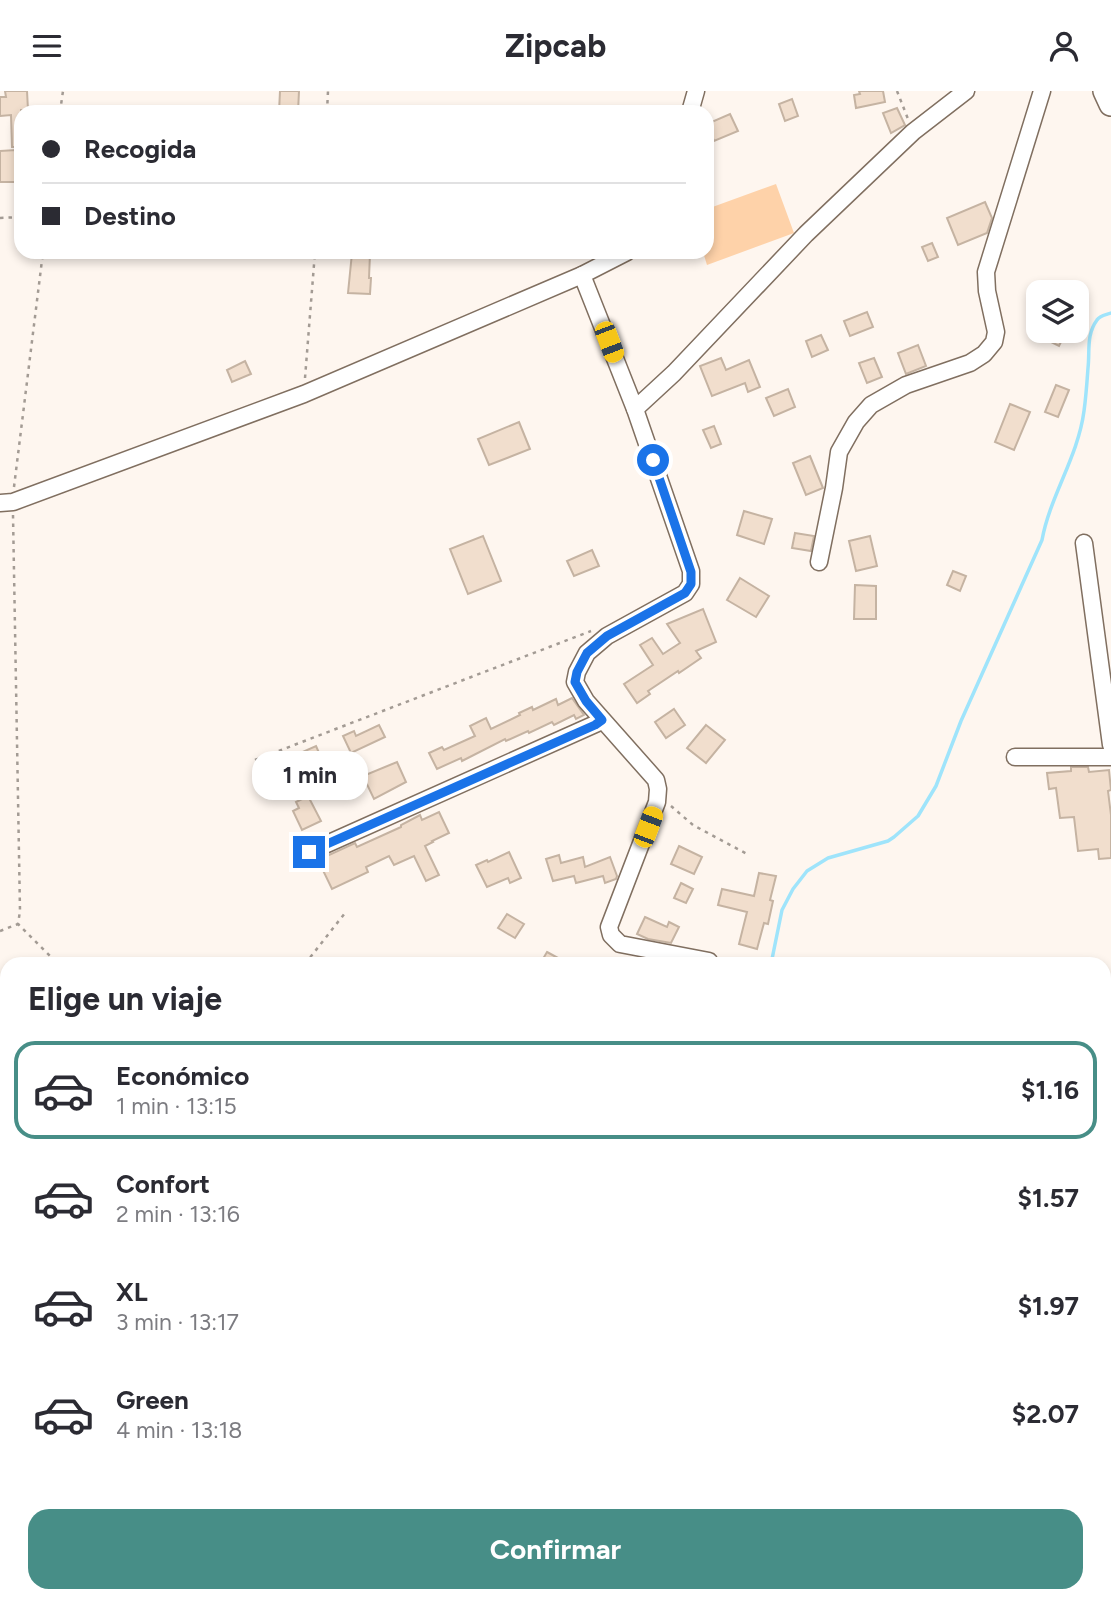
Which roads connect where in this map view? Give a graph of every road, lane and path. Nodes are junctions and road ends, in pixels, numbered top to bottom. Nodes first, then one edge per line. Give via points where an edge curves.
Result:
1 (897, 91) edge
2 (966, 91) edge
3 (1042, 91) edge
4 (1105, 91) edge
5 (1111, 104) edge
6 (913, 132) junction
7 (42, 259) edge
8 (314, 259) edge
9 (613, 259) edge
10 (582, 275) junction
11 (304, 394) junction
12 (635, 409) junction
13 (6, 502) edge
14 (1084, 543) dead end
15 (818, 562) dead end
16 (614, 633) junction
17 (602, 720) junction
18 (1111, 745) edge
19 (1015, 757) dead end
20 (1111, 757) edge
21 (255, 760) dead end
22 (658, 795) junction
23 (309, 852) dead end
24 (747, 854) dead end
25 (345, 913) dead end
26 (18, 924) junction
27 (0, 931) edge
28 (51, 957) edge
29 (310, 957) edge
30 (688, 957) edge

1 - 6 path
2 - 6 street
3 - 15 street via 986,272 994,342 970,363 906,385 871,405 856,422 839,452
4 - 5 highway
6 - 12 street
7 - 13 path
8 - 11 path
9 - 10 street
10 - 11 street
10 - 12 street
11 - 13 street
12 - 16 street via 691,572 691,584 685,593
13 - 26 path
14 - 18 street
16 - 17 street via 587,653 575,682
16 - 21 path via 604,629 585,632
17 - 22 street via 656,780
17 - 23 street
19 - 20 street
22 - 24 path via 693,825
22 - 30 street via 609,926 620,944
25 - 29 path
26 - 27 path
26 - 28 path

